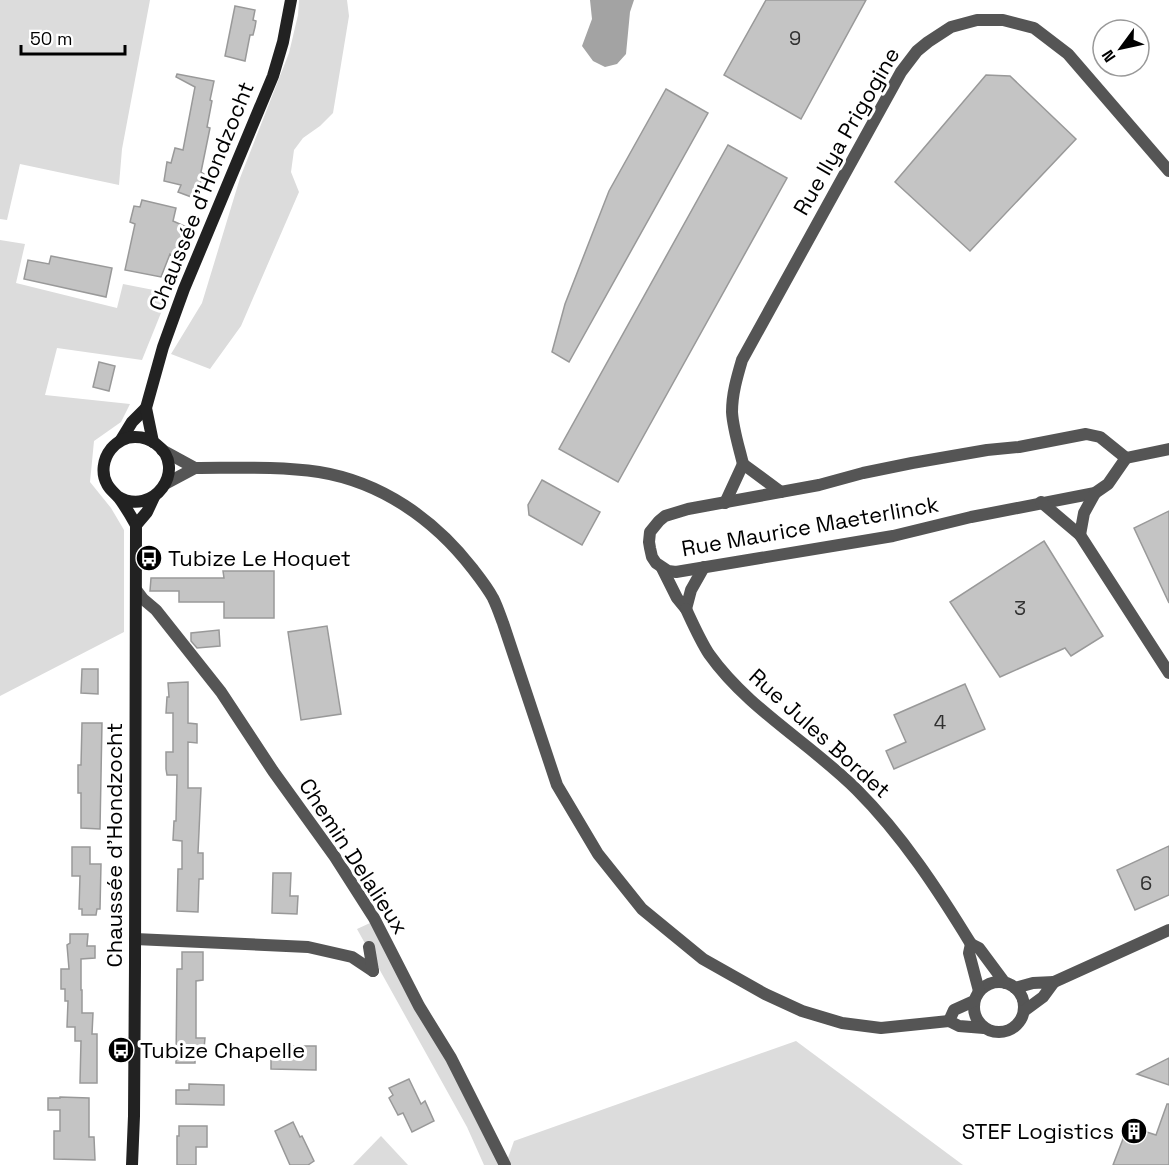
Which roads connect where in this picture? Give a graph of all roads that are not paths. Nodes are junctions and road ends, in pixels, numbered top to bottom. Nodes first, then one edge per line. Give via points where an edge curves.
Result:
1 (291, 0) edge
2 (1169, 171) edge
3 (146, 408) junction
4 (121, 440) junction
5 (158, 446) junction
6 (1169, 449) edge
7 (1126, 458) junction
8 (743, 464) junction
9 (195, 468) junction
10 (165, 484) junction
11 (781, 492) junction
12 (1095, 493) junction
13 (117, 496) junction
14 (153, 497) junction
15 (1041, 502) junction
16 (725, 503) junction
17 (136, 525) junction
18 (1080, 535) junction
19 (704, 567) junction
20 (662, 568) junction
21 (137, 591) junction
22 (686, 609) junction
23 (1169, 673) edge
24 (1169, 930) edge
25 (135, 939) junction
26 (971, 944) junction
27 (369, 946) dead end
28 (1054, 982) junction
29 (1010, 985) junction
30 (977, 996) junction
31 (1024, 1011) junction
32 (949, 1021) junction
33 (984, 1028) junction
34 (132, 1165) edge
35 (505, 1165) edge

1 - 3 main road, Chaussée d'Hondzocht via 273,76 181,299
2 - 8 street, Rue Ilya Prigogine via 1068,54 1034,28 1003,20 978,20 951,27 928,42 901,72 742,360 732,412
3 - 4 main road
3 - 5 main road
4 - 5 main road via 141,437
4 - 13 main road via 107,454 104,464 107,484
5 - 9 street
5 - 10 main road via 169,465
6 - 7 street
7 - 11 street, Rue Maurice Maeterlinck via 1100,437 1086,434 912,463
7 - 12 street via 1108,484
8 - 11 street
8 - 16 street
9 - 10 street
9 - 32 street via 297,470 343,478 394,499 440,531 493,598 557,785 597,854 642,909 703,959 765,994 842,1023 881,1028
10 - 14 main road
11 - 16 street, Rue Maurice Maeterlinck
12 - 15 street, Rue Maurice Maeterlinck
12 - 18 street via 1084,513
13 - 14 main road via 135,502
13 - 17 main road
14 - 17 main road
15 - 18 street
15 - 19 street, Rue Maurice Maeterlinck via 893,536
16 - 20 street, Rue Maurice Maeterlinck via 688,509 658,521 650,532 649,542 652,557
17 - 21 main road, Chaussée d'Hondzocht
18 - 23 street
19 - 20 street, Rue Maurice Maeterlinck via 676,572
19 - 22 street
20 - 22 street, Rue Jules Bordet
21 - 25 main road, Chaussée d'Hondzocht
21 - 35 street, Chemin Delalieux via 221,692 335,857 374,918
22 - 26 street, Rue Jules Bordet via 709,653 736,686 836,770 888,825
24 - 28 street
25 - 27 street via 308,947 352,957 373,971
25 - 34 main road, Chaussée d'Hondzocht
26 - 29 street, Rue Jules Bordet via 979,948
26 - 30 street via 969,953
28 - 29 street
28 - 31 street via 1043,997
29 - 30 street via 991,983
29 - 31 street via 1023,998
30 - 32 street via 954,1010
30 - 33 street via 975,1016
31 - 33 street via 1019,1023 1009,1031 996,1033
32 - 33 street

